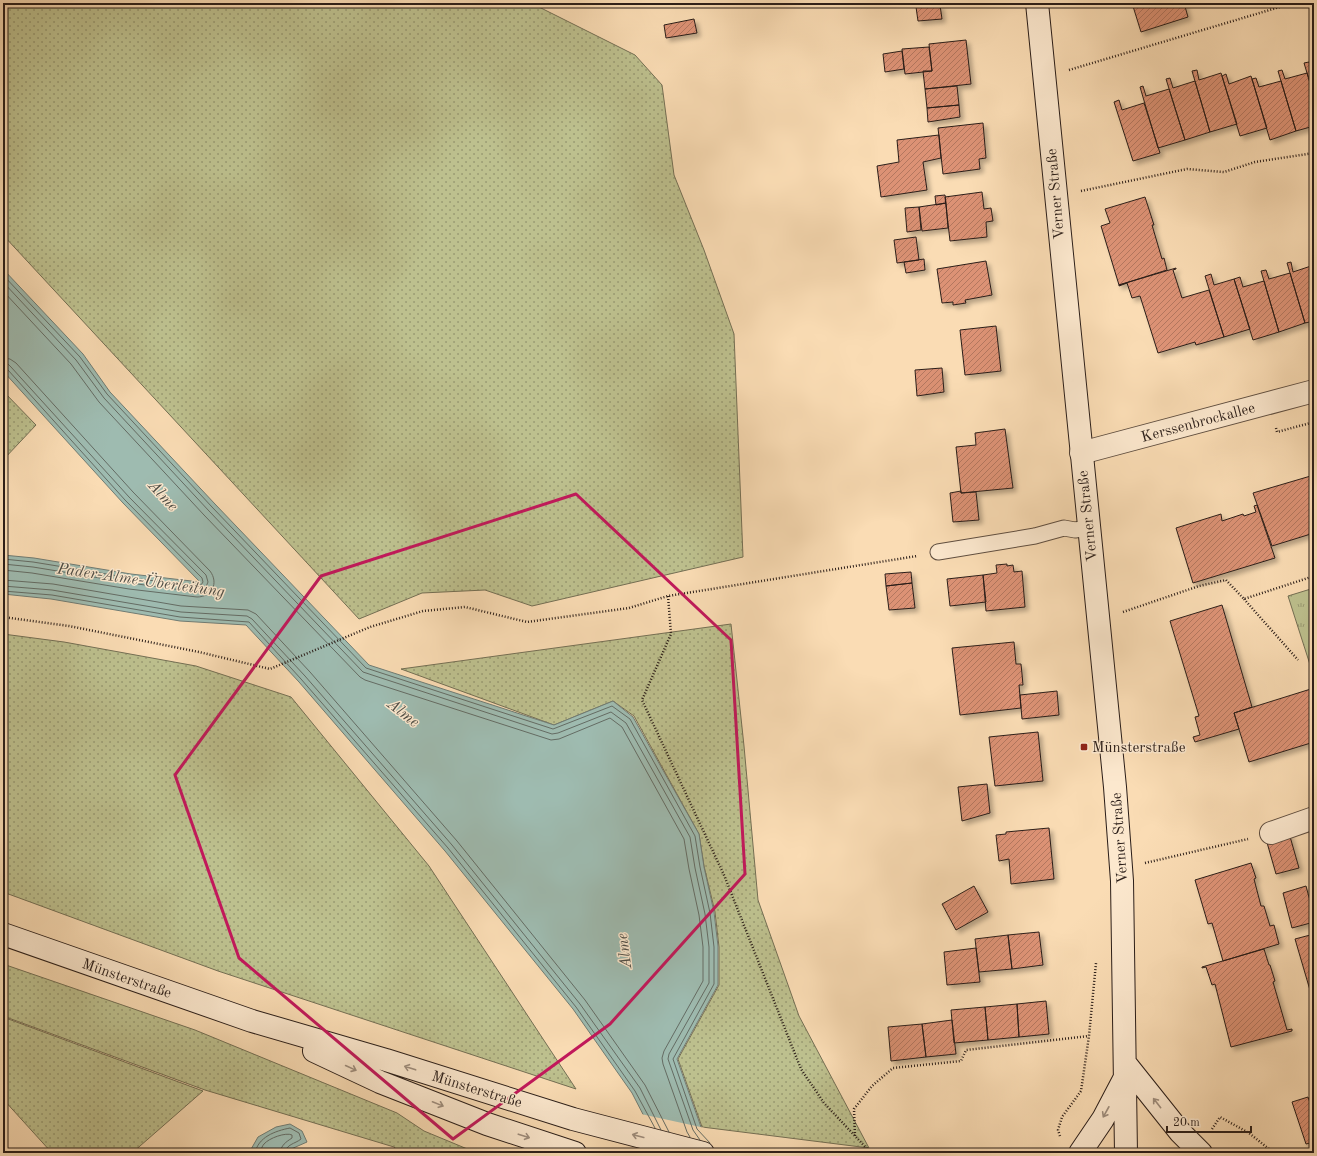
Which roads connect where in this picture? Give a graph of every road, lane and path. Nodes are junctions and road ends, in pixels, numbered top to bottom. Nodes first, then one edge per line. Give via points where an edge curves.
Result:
1 (1037, 3) edge
2 (1293, 3) edge
3 (1044, 77) junction
4 (1314, 153) edge
5 (1055, 197) junction
6 (1314, 391) edge
7 (1081, 453) junction
8 (1089, 528) junction
9 (1311, 540) dead end
10 (1314, 549) edge
11 (938, 552) joint
12 (1314, 576) edge
13 (668, 596) junction
14 (1244, 599) junction
15 (3, 617) edge
16 (1097, 620) junction
17 (1298, 660) dead end
18 (1314, 818) edge
19 (1271, 833) joint
20 (1140, 864) dead end
21 (3, 934) edge
22 (1096, 958) dead end
23 (252, 1021) junction
24 (1089, 1036) junction
25 (1125, 1070) junction
26 (855, 1136) junction
27 (1060, 1137) dead end
28 (1199, 1152) edge
29 (575, 1153) edge
30 (703, 1153) edge
31 (871, 1153) edge
32 (1080, 1153) edge
33 (1126, 1153) edge
34 (1274, 1153) edge

1 - 3 main road, Verner Straße
2 - 3 path
3 - 5 main road, Verner Straße
4 - 5 path via 1254,162 1224,172 1187,169
5 - 7 main road, Verner Straße
6 - 7 main road, Kerssenbrockallee
7 - 8 main road, Verner Straße
8 - 11 lane via 1064,528 1035,536
8 - 16 main road, Verner Straße
9 - 10 path
11 - 13 path
12 - 14 path
13 - 15 path via 629,608 527,622 465,607 423,611 370,627 270,669 69,626
13 - 26 path via 671,634 642,700 724,875 801,1069 824,1103
14 - 16 path via 1226,580 1199,586
14 - 17 path
16 - 25 main road, Verner Straße via 1122,881
18 - 19 main road
19 - 20 path
21 - 23 main road, Münsterstraße
22 - 24 path
23 -> 29 main road, Münsterstraße via 380,1082 487,1124
30 -> 23 main road, Münsterstraße via 573,1119
24 - 26 path via 966,1050 961,1061 894,1068 872,1086 854,1109
24 - 27 path via 1081,1091 1062,1117 1058,1130
28 -> 25 main road
25 -> 32 main road via 1102,1119
25 - 33 main road, Verner Straße
26 - 31 path
28 - 34 path via 1220,1117 1249,1133

